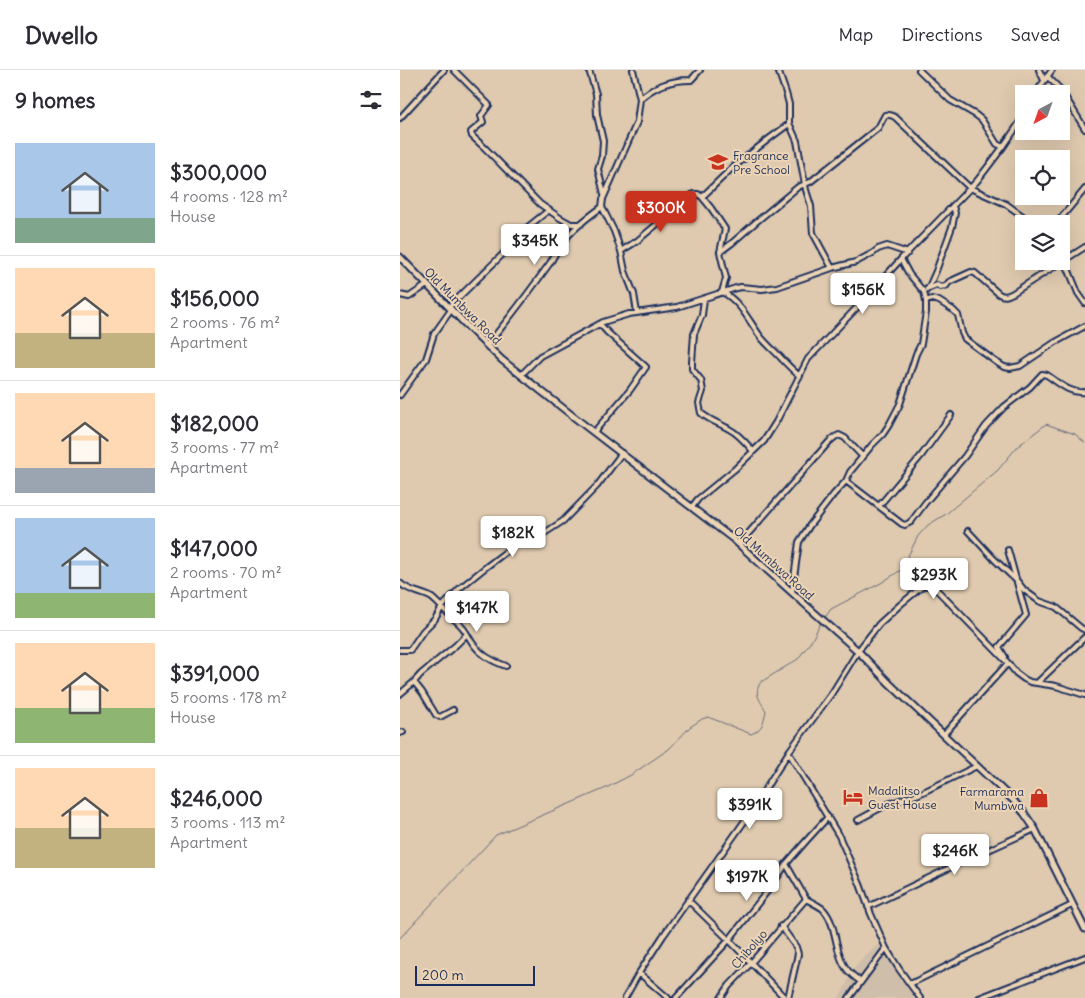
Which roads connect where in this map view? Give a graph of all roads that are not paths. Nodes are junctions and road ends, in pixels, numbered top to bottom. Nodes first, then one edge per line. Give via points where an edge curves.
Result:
1 (444, 70) edge
2 (454, 70) edge
3 (589, 70) edge
4 (634, 70) edge
5 (700, 70) edge
6 (778, 70) edge
7 (919, 70) edge
8 (1039, 70) edge
9 (1052, 70) edge
10 (1046, 78) junction
11 (1041, 85) edge
12 (640, 99) junction
13 (400, 118) edge
14 (790, 124) junction
15 (1015, 129) edge
16 (1085, 129) edge
17 (1003, 147) junction
18 (805, 183) junction
19 (970, 188) junction
20 (1085, 189) edge
21 (604, 195) junction
22 (702, 197) junction
23 (953, 206) junction
24 (602, 207) junction
25 (549, 210) junction
26 (1021, 215) edge
27 (1063, 215) edge
28 (581, 224) junction
29 (1085, 247) edge
30 (621, 251) junction
31 (720, 252) junction
32 (908, 253) junction
33 (400, 256) edge
34 (1070, 257) edge
35 (901, 259) junction
36 (832, 268) junction
37 (1050, 270) edge
38 (1069, 270) edge
39 (427, 285) junction
40 (926, 291) junction
41 (722, 292) junction
42 (400, 296) edge
43 (704, 299) junction
44 (926, 301) junction
45 (1085, 303) edge
46 (450, 308) junction
47 (637, 313) junction
48 (600, 324) junction
49 (1085, 326) edge
50 (487, 345) junction
51 (521, 375) junction
52 (800, 376) junction
53 (1085, 392) edge
54 (400, 395) edge
55 (951, 415) dead end
56 (594, 432) junction
57 (753, 451) junction
58 (622, 454) junction
59 (863, 457) junction
60 (846, 481) junction
61 (879, 506) junction
62 (692, 507) junction
63 (968, 531) dead end
64 (739, 544) junction
65 (1008, 550) dead end
66 (1017, 581) junction
67 (400, 583) edge
68 (792, 592) junction
69 (442, 606) junction
70 (1085, 630) edge
71 (467, 634) junction
72 (1085, 637) edge
73 (400, 650) edge
74 (858, 651) junction
75 (1008, 664) junction
76 (506, 666) dead end
77 (414, 682) junction
78 (1037, 683) junction
79 (400, 694) edge
80 (1085, 695) edge
81 (453, 710) dead end
82 (944, 734) junction
83 (789, 753) junction
84 (977, 766) junction
85 (828, 817) junction
86 (858, 820) dead end
87 (1035, 829) junction
88 (786, 864) junction
89 (806, 899) junction
90 (688, 900) junction
91 (1072, 905) junction
92 (868, 907) junction
93 (781, 926) junction
94 (1085, 929) edge
95 (729, 940) junction
96 (886, 948) junction
97 (1085, 956) edge
98 (751, 963) junction
99 (638, 973) junction
100 (861, 982) junction
101 (910, 984) junction
102 (625, 998) edge
103 (668, 998) edge
104 (676, 998) edge
105 (721, 998) edge
106 (786, 998) edge
107 (849, 998) edge
108 (920, 998) edge
109 (979, 998) edge

1 - 13 street
2 - 25 street via 489,105 481,116 483,122 471,135
3 - 21 street via 603,141 598,169
4 - 12 street
5 - 12 street via 692,80 665,83
6 - 14 street via 789,104
7 - 17 street via 950,100 982,120 997,144
8 - 10 street
9 - 10 street
10 - 11 street
10 - 16 street via 1060,90
12 - 21 street via 637,122
14 - 18 street
14 - 22 street via 731,169
15 - 17 street
17 - 19 street
18 - 19 street via 878,128 888,114
18 - 31 street
18 - 36 street via 813,233
19 - 23 street
19 - 26 street via 1006,204
20 - 27 street
21 - 24 street
22 - 30 street via 693,194
22 - 31 street via 725,230
23 - 32 street
23 - 40 street via 952,226
24 - 28 street
24 - 30 street
25 - 28 street via 571,224
25 - 46 street via 524,230
28 - 50 street via 559,246
29 - 34 street
30 - 47 street
31 - 41 street via 726,278
32 - 35 street
32 - 36 street via 887,246 856,262
33 - 39 main road, Old Mumbwa Road
35 - 40 street via 909,274
35 - 52 street via 808,359
36 - 41 street via 777,287 741,287
37 - 40 street via 1007,296 999,294 972,272 946,286 937,285
38 - 45 street
39 - 42 street via 409,297
39 - 46 main road, Old Mumbwa Road
40 - 44 street
41 - 43 street
41 - 52 street via 744,311 767,344
43 - 47 street
43 - 57 street via 694,334 692,362 703,391 699,403 701,413 730,429
44 - 49 street via 939,301 953,310 958,315 965,338 996,362 1010,368 1020,366
44 - 59 street via 921,344 900,404 883,434
46 - 50 main road, Old Mumbwa Road
46 - 54 street via 434,334 426,360
47 - 48 street
48 - 51 street via 540,356
48 - 56 street via 646,367
50 - 51 main road, Old Mumbwa Road
51 - 56 main road, Old Mumbwa Road
52 - 57 street via 776,422
53 - 61 street via 1071,391 1042,374 986,426 911,522 902,524
55 - 61 street
56 - 58 main road, Old Mumbwa Road
57 - 62 street
58 - 62 main road, Old Mumbwa Road
58 - 69 street via 563,521 537,538 524,538
59 - 60 street
59 - 64 street via 842,436 835,437
60 - 61 street
60 - 68 street via 800,542
62 - 64 main road, Old Mumbwa Road
63 - 66 street
64 - 68 main road, Old Mumbwa Road
65 - 66 street
66 - 70 street via 1039,601 1056,607
66 - 75 street via 1026,615 999,647
67 - 69 street
68 - 74 main road, Old Mumbwa Road
69 - 71 street
69 - 73 street via 436,619 423,631 412,649
71 - 76 street via 482,653
71 - 77 street
72 - 78 street
74 - 75 street via 879,624 927,585 936,589
74 - 82 main road, Old Mumbwa Road
74 - 83 street
75 - 78 street via 1024,679
75 - 82 street
77 - 79 street
77 - 81 street via 436,715 440,717
78 - 80 street
82 - 84 main road, Old Mumbwa Road
83 - 85 street
83 - 90 street
84 - 86 street
84 - 87 main road, Old Mumbwa Road via 1013,800
85 - 88 street
85 - 92 street
87 - 91 main road, Old Mumbwa Road
87 - 92 street
88 - 89 street
88 - 95 street
89 - 93 street, Chibolyo
89 - 100 street via 827,915 843,964
90 - 95 street
90 - 99 street
91 - 94 main road, Old Mumbwa Road
91 - 101 street
92 - 96 street
93 - 98 street, Chibolyo
93 - 106 street via 798,954
95 - 98 street
95 - 104 street
96 - 100 street
96 - 101 street
97 - 109 street
98 - 105 street, Chibolyo
98 - 106 street
99 - 102 street
99 - 103 street
100 - 107 street
101 - 108 street

